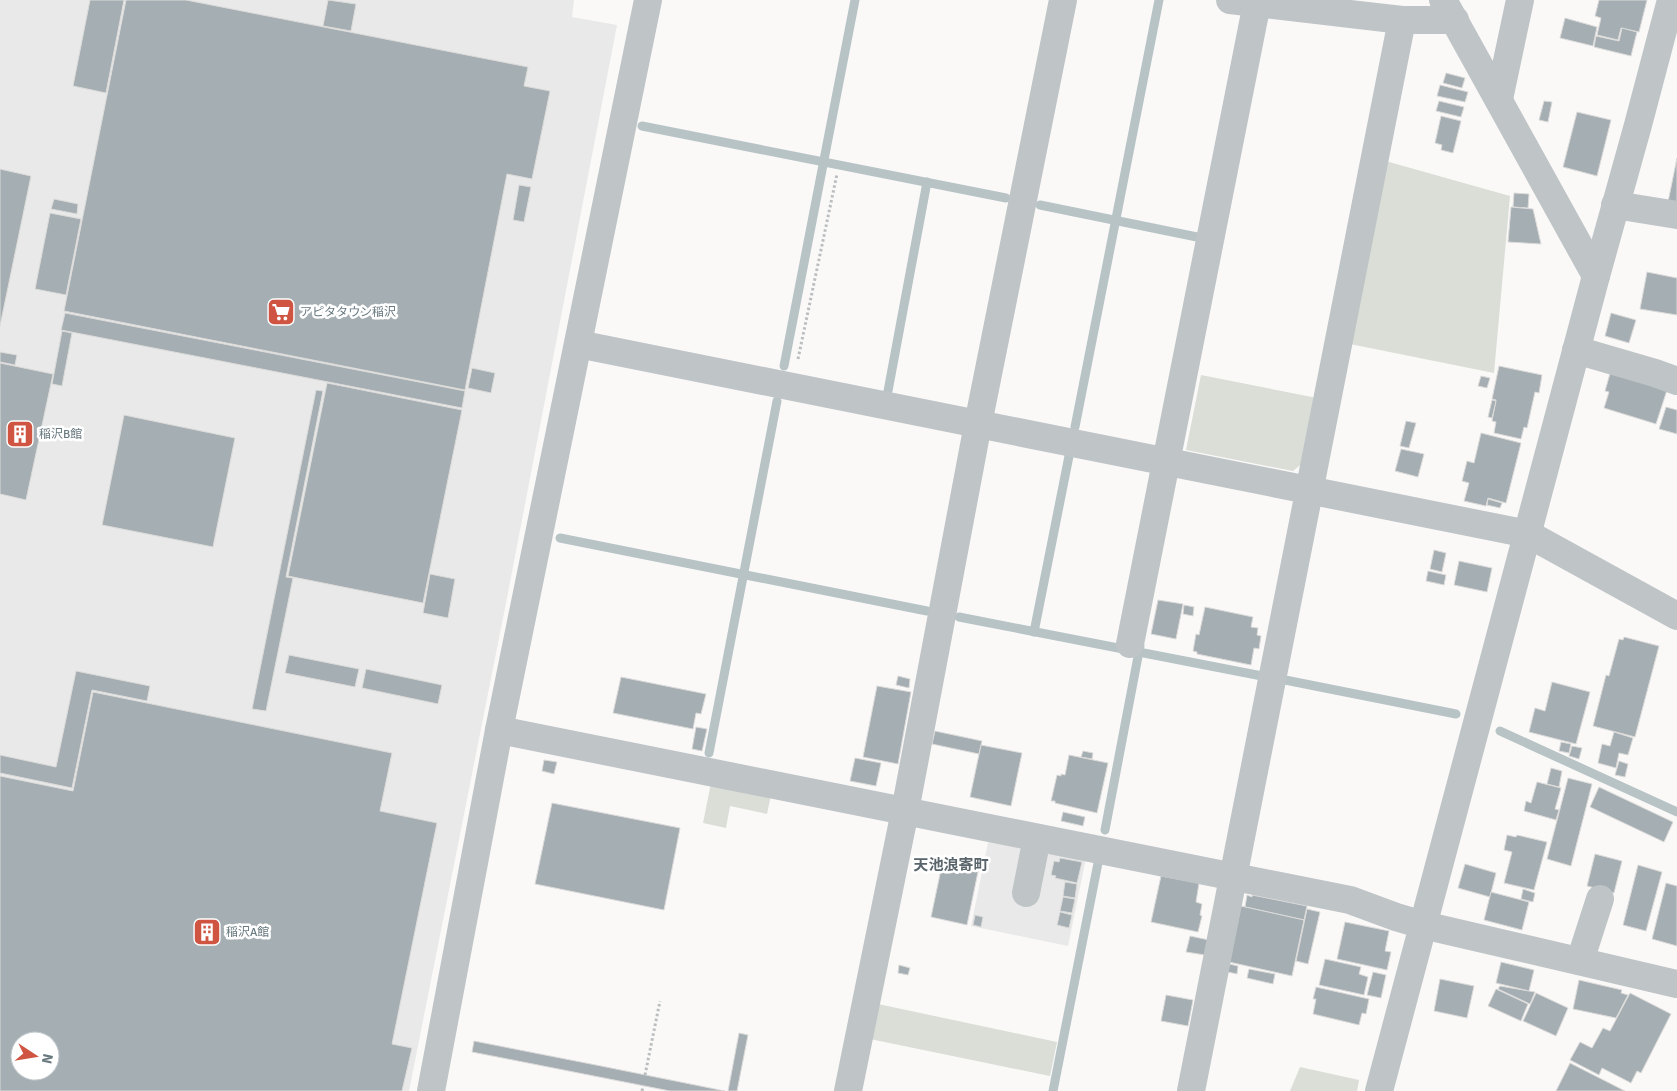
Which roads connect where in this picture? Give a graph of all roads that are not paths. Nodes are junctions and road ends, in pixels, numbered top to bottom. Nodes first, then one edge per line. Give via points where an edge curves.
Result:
1 (648, 0) edge
2 (1063, 0) edge
3 (1230, 0) edge
4 (1520, 0) edge
5 (1671, 0) edge
6 (1257, 3) junction
7 (1449, 10) edge
8 (1402, 20) junction
9 (1499, 99) junction
10 (1615, 205) junction
11 (1677, 216) edge
12 (1596, 276) junction
13 (578, 344) junction
14 (1576, 350) junction
15 (1677, 381) edge
16 (978, 424) junction
17 (1166, 462) junction
18 (1309, 490) junction
19 (1528, 534) junction
20 (1677, 616) edge
21 (1130, 644) dead end
22 (499, 730) junction
23 (905, 811) junction
24 (1037, 838) junction
25 (1233, 877) junction
26 (1026, 893) dead end
27 (1600, 900) dead end
28 (1423, 925) junction
29 (1580, 961) junction
30 (1677, 984) edge
31 (431, 1091) edge
32 (848, 1091) edge
33 (1191, 1091) edge
34 (1379, 1091) edge

1 - 13 street
2 - 16 street
3 - 6 street
4 - 9 street
5 - 10 street
6 - 8 street
6 - 17 street
7 - 8 street
7 - 9 street
8 - 18 street
9 - 12 street
10 - 11 street
10 - 12 street
12 - 14 street
13 - 16 street
13 - 22 street
14 - 15 street
14 - 19 street
16 - 17 street
16 - 23 street
17 - 18 street
17 - 21 street
18 - 19 street
18 - 25 street
19 - 20 street
19 - 28 street
22 - 23 street
22 - 31 street
23 - 24 street
23 - 32 street
24 - 25 street
24 - 26 street
25 - 28 street via 1350,900
25 - 33 street
27 - 29 street
28 - 29 street
28 - 34 street
29 - 30 street

